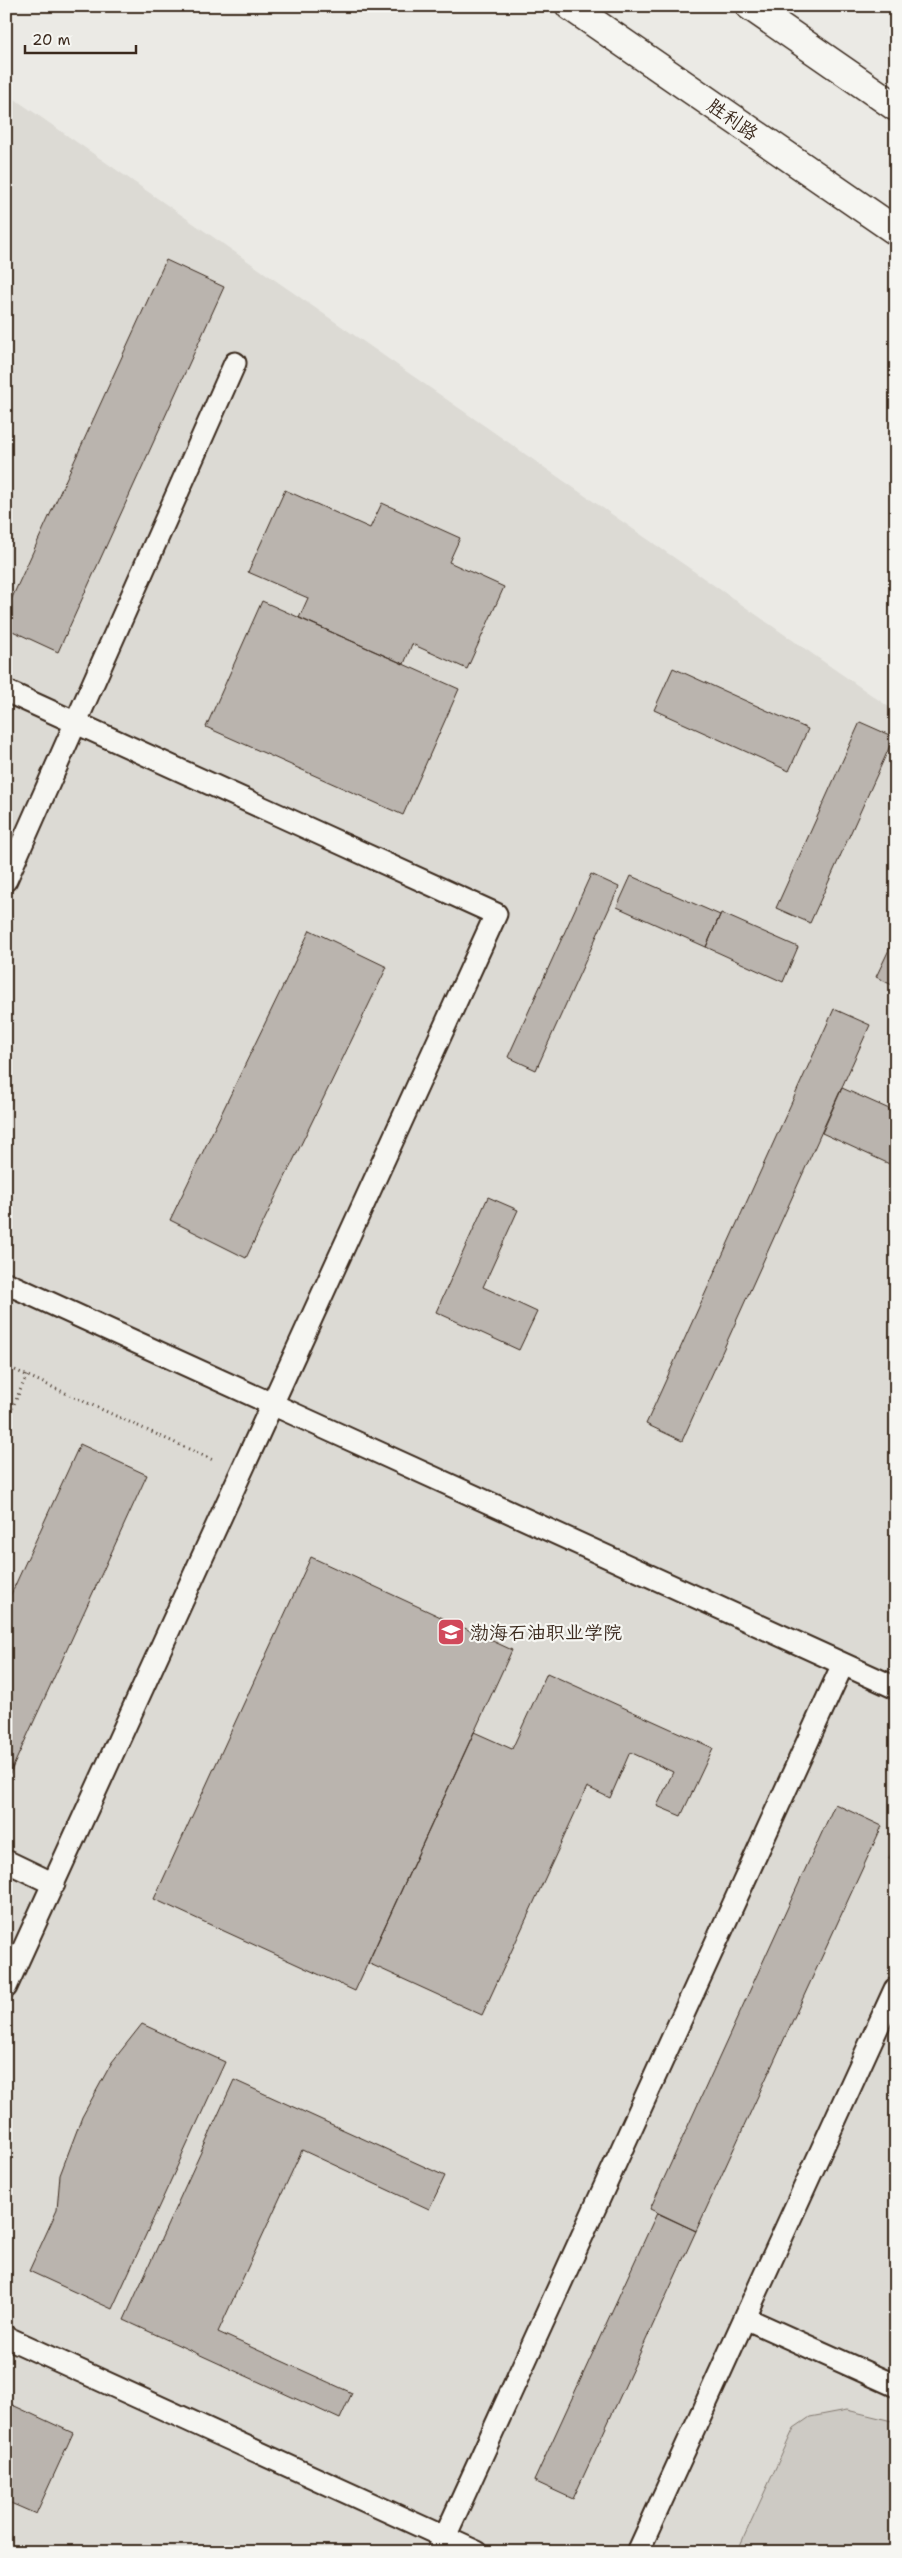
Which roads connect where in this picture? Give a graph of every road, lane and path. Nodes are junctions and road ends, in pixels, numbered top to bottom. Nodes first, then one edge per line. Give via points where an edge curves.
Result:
1 (570, 6) edge
2 (750, 6) edge
3 (896, 107) edge
4 (896, 231) edge
5 (235, 363) dead end
6 (6, 691) edge
7 (6, 880) edge
8 (6, 1284) edge
9 (6, 1366) edge
10 (28, 1375) junction
11 (272, 1404) junction
12 (6, 1422) edge
13 (241, 1473) junction
14 (844, 1664) junction
15 (896, 1688) edge
16 (6, 1861) edge
17 (54, 1884) junction
18 (6, 1987) edge
19 (895, 1989) edge
20 (745, 2318) junction
21 (6, 2337) edge
22 (896, 2386) edge
23 (442, 2544) edge
24 (477, 2552) edge
25 (638, 2552) edge

1 - 4 main road, 胜利路
2 - 3 main road
5 - 7 lane
6 - 11 lane via 496,914
8 - 11 lane
9 - 10 path
10 - 12 path
10 - 13 path
11 - 13 lane
11 - 14 lane
13 - 17 lane
14 - 15 lane
14 - 23 lane
16 - 17 lane
17 - 18 lane
19 - 20 lane
20 - 22 lane
20 - 25 lane
21 - 23 lane
23 - 24 lane

